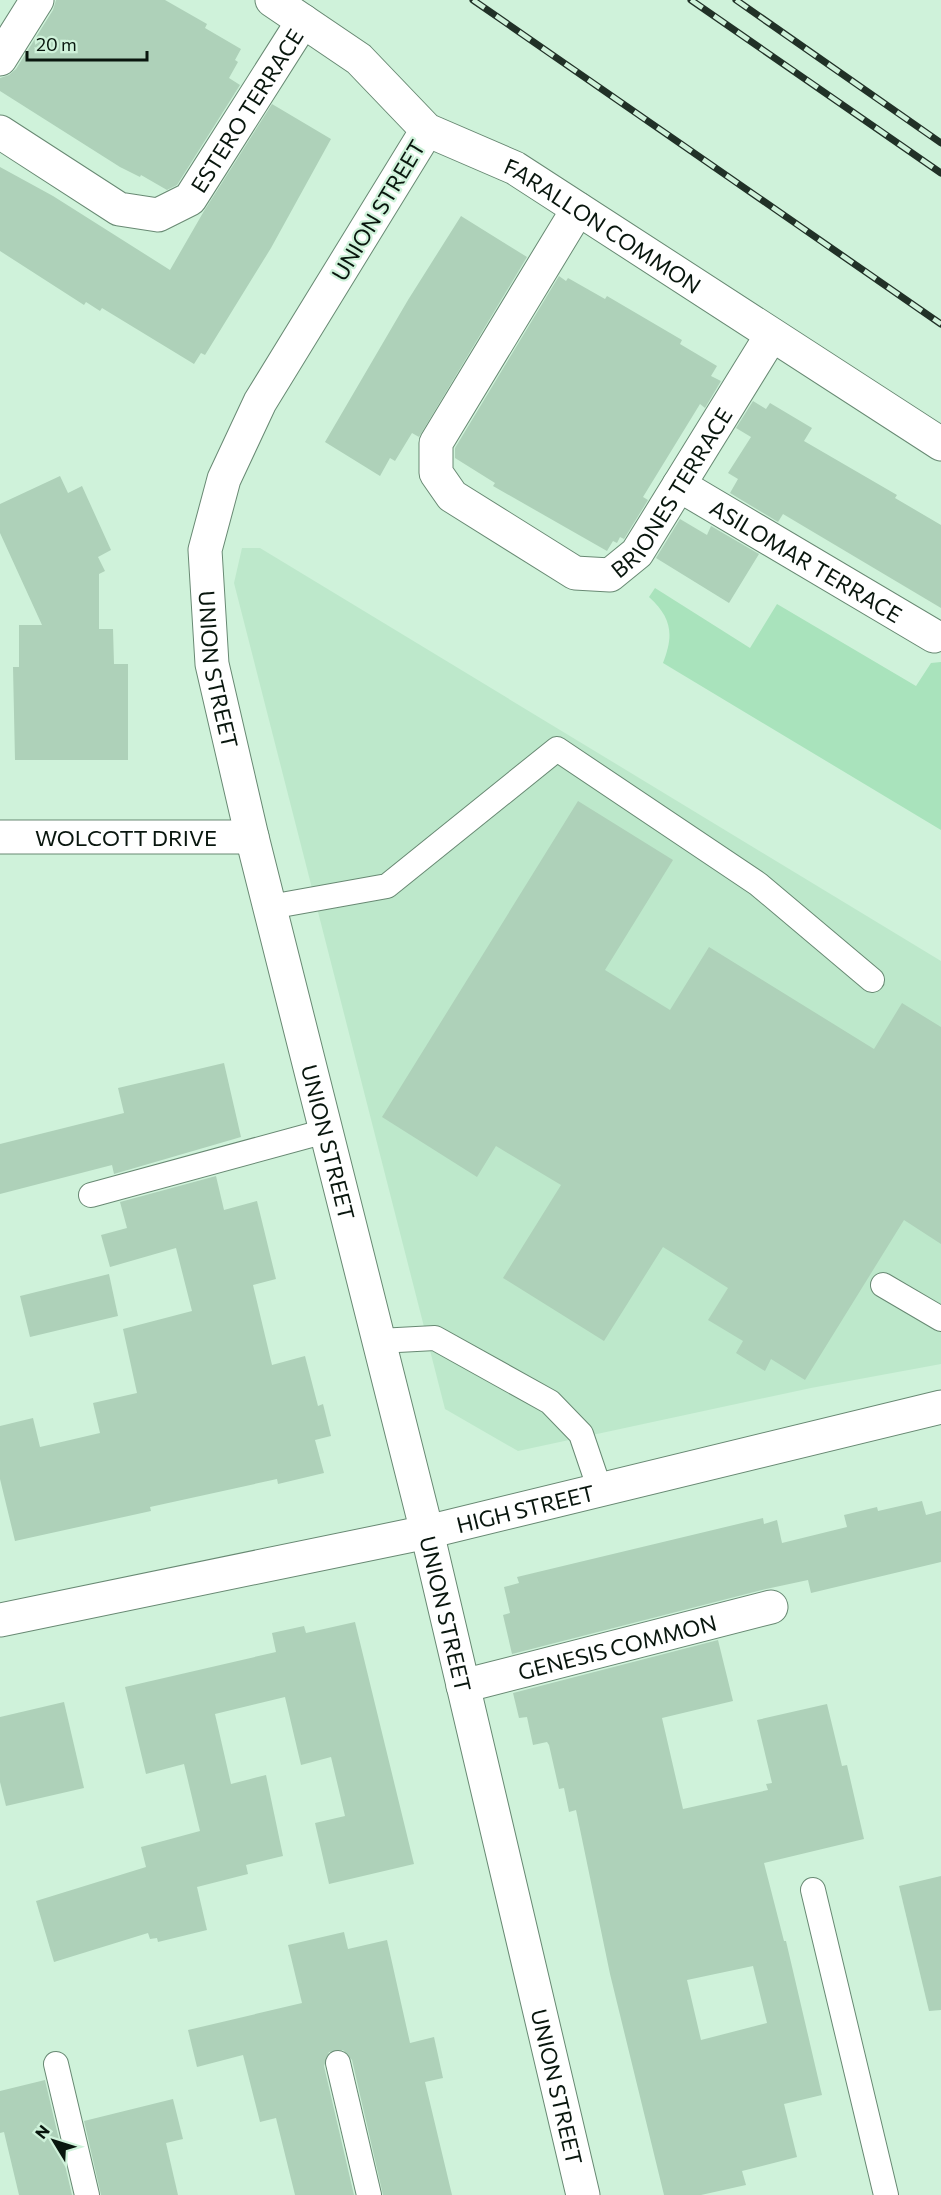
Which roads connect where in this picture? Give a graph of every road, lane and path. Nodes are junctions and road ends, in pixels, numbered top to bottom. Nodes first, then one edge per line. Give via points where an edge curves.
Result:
1 (37, 0) edge
2 (272, 0) edge
3 (303, 21) junction
4 (0, 58) edge
5 (427, 130) junction
6 (0, 132) edge
7 (578, 209) junction
8 (771, 336) junction
9 (941, 444) edge
10 (679, 485) junction
11 (934, 636) dead end
12 (0, 837) edge
13 (252, 837) junction
14 (270, 907) junction
15 (872, 980) dead end
16 (326, 1131) junction
17 (91, 1195) dead end
18 (882, 1285) dead end
19 (941, 1319) edge
20 (379, 1341) junction
21 (941, 1407) edge
22 (600, 1490) junction
23 (427, 1532) junction
24 (771, 1607) dead end
25 (0, 1620) edge
26 (463, 1686) junction
27 (813, 1890) dead end
28 (338, 2063) dead end
29 (56, 2064) dead end
30 (87, 2195) edge
31 (369, 2195) edge
32 (583, 2195) edge
33 (886, 2195) edge

1 - 4 street
2 - 3 street, FARALLON COMMON
3 - 5 street, FARALLON COMMON via 359,58
3 - 6 street, ESTERO TERRACE via 190,199 158,215 119,209
5 - 7 street, FARALLON COMMON via 515,168
5 - 13 street, UNION STREET via 260,402 224,478 205,550 212,664
7 - 8 street, FARALLON COMMON
7 - 10 street, BRIONES TERRACE via 436,443 436,473 452,496 575,573 610,575 637,553
8 - 9 street, FARALLON COMMON
8 - 10 street, BRIONES TERRACE
10 - 11 street, ASILOMAR TERRACE
12 - 13 street, WOLCOTT DRIVE
13 - 14 street, UNION STREET
14 - 15 lane via 387,886 557,749 758,885
14 - 16 street, UNION STREET
16 - 17 lane
16 - 20 street, UNION STREET
18 - 19 lane
20 - 22 lane via 435,1338 550,1402 581,1434
20 - 23 street, UNION STREET
21 - 22 street, HIGH STREET
22 - 23 street, HIGH STREET
23 - 25 street, HIGH STREET
23 - 26 street, UNION STREET
24 - 26 street, GENESIS COMMON
26 - 32 street, UNION STREET
27 - 33 lane
28 - 31 lane
29 - 30 lane

